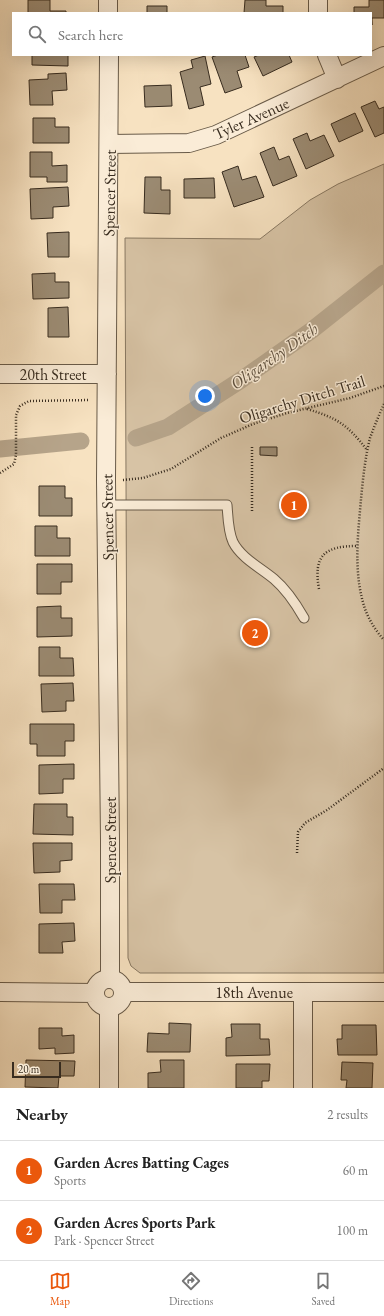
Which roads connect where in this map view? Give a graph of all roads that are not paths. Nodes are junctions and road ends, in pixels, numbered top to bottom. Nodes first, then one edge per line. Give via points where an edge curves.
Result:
1 (108, 0) edge
2 (318, 0) edge
3 (108, 12) edge
4 (318, 12) edge
5 (109, 56) edge
6 (327, 56) edge
7 (384, 56) edge
8 (337, 79) junction
9 (109, 144) junction
10 (0, 374) edge
11 (107, 374) junction
12 (107, 505) junction
13 (304, 618) dead end
14 (110, 978) junction
15 (0, 992) edge
16 (124, 992) junction
17 (303, 992) junction
18 (384, 992) edge
19 (95, 993) junction
20 (109, 1007) junction
21 (109, 1088) edge
22 (303, 1088) edge

1 - 3 street
2 - 4 street
5 - 9 street, Spencer Street
6 - 8 street
7 - 8 street, Tyler Avenue
8 - 9 street, Tyler Avenue via 216,135 189,143
9 - 11 street, Spencer Street
10 - 11 street, 20th Street
11 - 12 street, Spencer Street
12 - 13 lane via 227,505 233,543 240,552 275,579
12 - 14 street, Spencer Street
14 - 16 street via 118,981
14 - 19 street via 99,982
15 - 19 street
16 - 17 street, 18th Avenue
16 - 20 street via 118,1004
17 - 18 street, 18th Avenue
17 - 22 street
19 - 20 street via 97,1001
20 - 21 street

